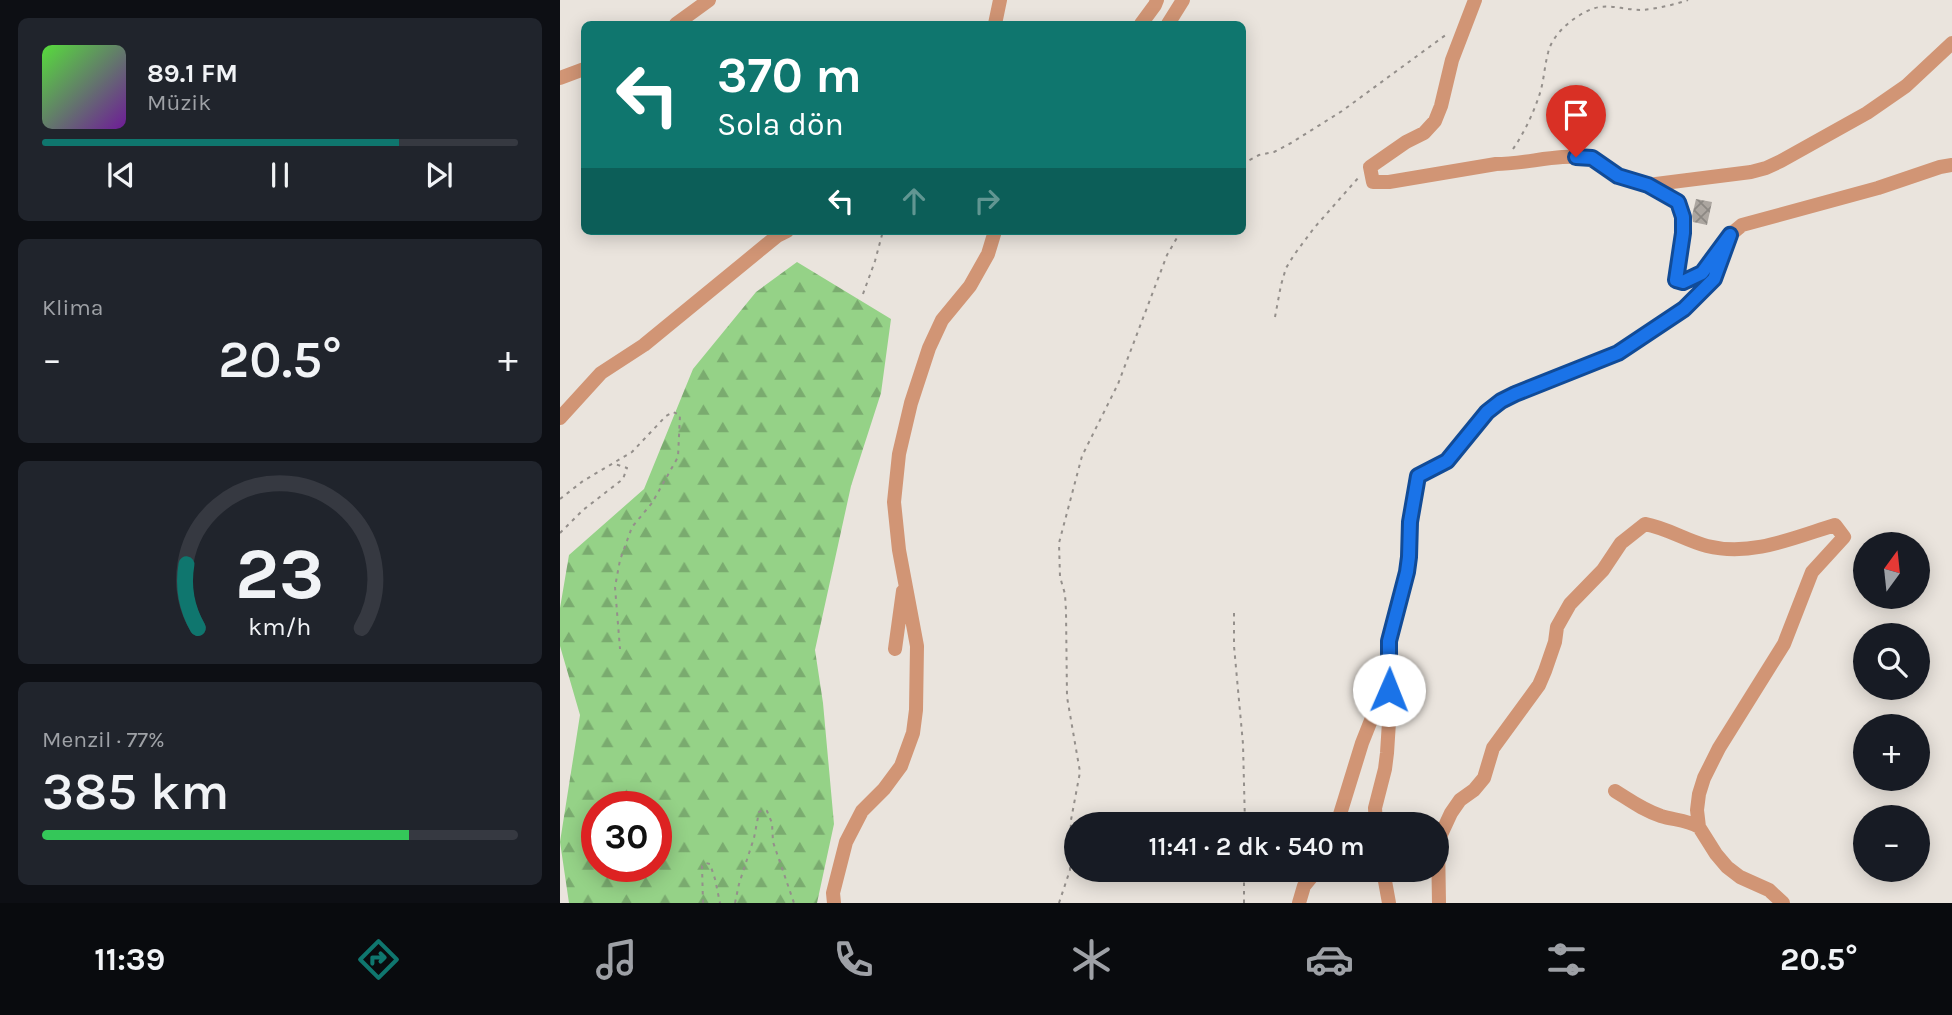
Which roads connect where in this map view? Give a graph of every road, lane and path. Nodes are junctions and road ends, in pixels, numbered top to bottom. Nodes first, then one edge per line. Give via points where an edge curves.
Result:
1 (709, 0) edge
2 (1000, 0) edge
3 (1157, 0) edge
4 (1183, 0) edge
5 (1475, 0) edge
6 (1611, 0) edge
7 (1688, 0) edge
8 (1609, 6) junction
9 (680, 21) edge
10 (996, 21) edge
11 (1143, 21) edge
12 (1170, 21) edge
13 (1451, 31) dead end
14 (1952, 43) edge
15 (581, 70) edge
16 (560, 78) edge
17 (1246, 162) edge
18 (1496, 164) junction
19 (1952, 165) edge
20 (1370, 167) junction
21 (1648, 185) junction
22 (778, 235) edge
23 (882, 235) edge
24 (994, 235) edge
25 (1179, 235) edge
26 (1730, 235) junction
27 (863, 295) dead end
28 (1275, 317) dead end
29 (560, 418) edge
30 (614, 464) junction
31 (560, 499) edge
32 (560, 533) edge
33 (906, 579) junction
34 (1234, 613) dead end
35 (620, 649) dead end
36 (895, 649) dead end
37 (1388, 673) junction
38 (1615, 791) dead end
39 (1245, 812) edge
40 (1341, 812) edge
41 (1375, 812) edge
42 (1699, 827) junction
43 (1244, 882) edge
44 (1305, 882) edge
45 (1307, 882) edge
46 (1385, 882) edge
47 (1304, 886) junction
48 (703, 903) edge
49 (720, 903) edge
50 (735, 903) edge
51 (794, 903) edge
52 (834, 903) edge
53 (1059, 903) edge
54 (1244, 903) edge
55 (1299, 903) edge
56 (1389, 903) edge
57 (1439, 903) edge
58 (1783, 903) edge

1 - 9 street
2 - 10 street
3 - 11 street
4 - 12 street
5 - 20 street via 1435,121
6 - 8 path
7 - 8 path via 1639,10
8 - 18 path via 1580,15 1557,36 1548,50 1539,97 1526,126 1509,154
13 - 17 path via 1342,111 1291,143
14 - 21 street via 1879,105 1766,168
15 - 16 street
18 - 20 street via 1389,183 1373,182
18 - 21 street via 1592,158 1618,176
19 - 26 street via 1757,220
20 - 28 path via 1294,255
21 - 26 street via 1678,202 1683,217 1676,280 1683,282 1702,273
22 - 29 street via 644,345 601,373
23 - 27 path
24 - 33 street via 970,286 942,320 911,403 898,454 894,502
25 - 53 path via 1118,384 1082,456 1059,543 1067,697 1080,772 1070,820 1070,870
26 - 37 street via 1714,279 1684,309 1618,353 1501,401 1447,461 1418,476 1409,557 1389,641
30 - 31 path
30 - 32 path via 627,468 623,479
30 - 35 path via 666,416 680,415 678,457 652,503 632,527 620,559 615,587
33 - 36 street
33 - 52 street via 916,646 913,733 901,766 862,811 846,842 832,893
34 - 39 path
37 - 40 street
37 - 41 street via 1387,752
38 - 42 street via 1644,810
42 - 57 street via 1697,810 1704,778 1784,644 1812,572 1844,537 1835,525 1768,546 1735,549 1704,545 1645,524 1621,543 1603,570 1570,604 1557,627 1539,685 1493,748 1484,778 1451,813 1438,841
42 - 58 street via 1727,867
43 - 54 path
44 - 47 street
45 - 47 street
46 - 56 street
47 - 55 street
48 - 49 path via 705,863 710,864
50 - 51 path via 763,810 772,823 773,842

